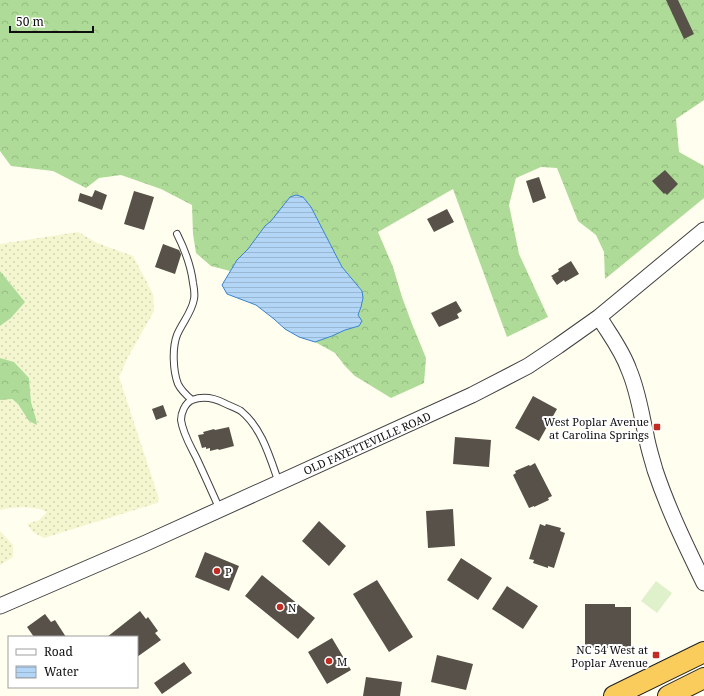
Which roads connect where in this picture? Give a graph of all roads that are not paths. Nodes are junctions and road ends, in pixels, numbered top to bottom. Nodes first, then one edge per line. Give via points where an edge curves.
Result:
1 (704, 230) edge
2 (177, 234) dead end
3 (599, 317) junction
4 (192, 400) junction
5 (279, 483) junction
6 (220, 510) junction
7 (704, 583) edge
8 (0, 606) edge
9 (704, 652) edge
10 (704, 678) edge
11 (614, 696) edge
12 (668, 696) edge

1 - 3 street, OLD FAYETTEVILLE ROAD
2 - 4 lane via 191,269 194,299 192,308 177,335 174,362 178,384 184,394
3 - 5 street, OLD FAYETTEVILLE ROAD via 528,366 472,395
3 - 7 street via 625,358 663,493
4 - 5 lane via 206,398 220,401 240,410 252,421
4 - 6 lane via 182,410 181,419 185,436
5 - 6 street, OLD FAYETTEVILLE ROAD
6 - 8 street, OLD FAYETTEVILLE ROAD
9 - 11 highway
10 - 12 highway

